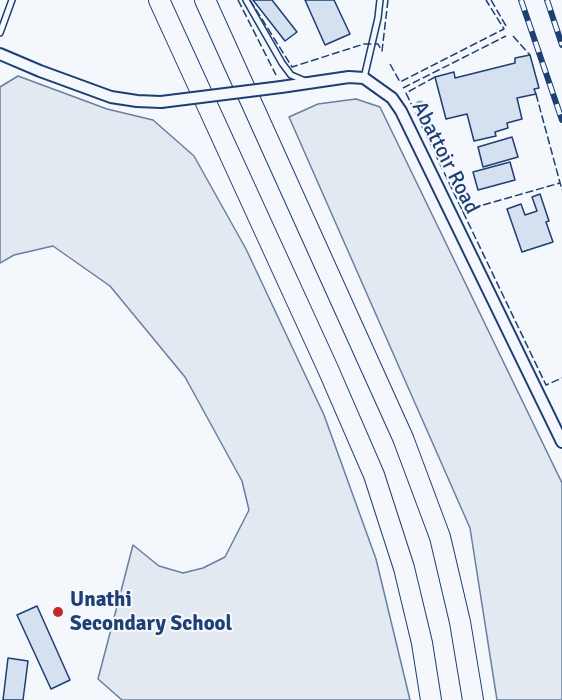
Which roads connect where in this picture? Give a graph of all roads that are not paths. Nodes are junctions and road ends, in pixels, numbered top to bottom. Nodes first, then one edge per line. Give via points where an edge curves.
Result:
1 (12, 0) edge
2 (159, 0) edge
3 (205, 0) edge
4 (246, 0) edge
5 (380, 0) edge
6 (0, 33) edge
7 (0, 54) edge
8 (364, 78) junction
9 (312, 83) junction
10 (562, 442) edge
11 (431, 700) edge
12 (473, 700) edge

1 - 6 lane
2 - 11 highway via 374,475 404,568
3 - 12 highway via 403,438 440,537
4 - 9 lane via 291,75
5 - 8 lane
7 - 9 street, bridge via 111,97 136,101 161,102
8 - 9 street via 350,76
8 - 10 street, Abattoir Road via 387,93 401,111

